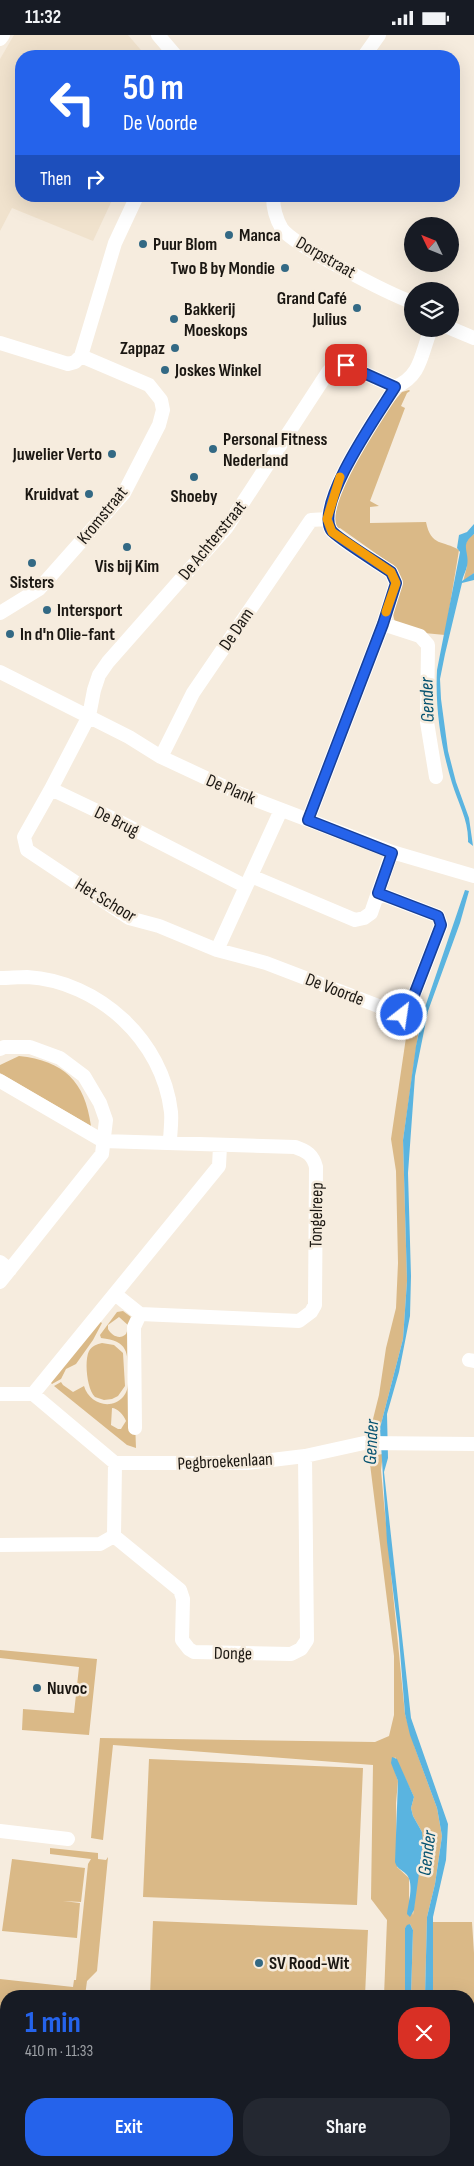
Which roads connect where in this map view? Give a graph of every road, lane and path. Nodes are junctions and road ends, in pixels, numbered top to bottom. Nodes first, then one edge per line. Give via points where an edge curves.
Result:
1 (2, 35) edge
2 (158, 35) edge
3 (379, 35) edge
4 (0, 39) edge
5 (171, 50) edge
6 (368, 50) edge
7 (134, 202) edge
8 (273, 202) edge
9 (404, 298) edge
10 (459, 332) edge
11 (428, 337) edge
12 (474, 338) edge
13 (0, 343) edge
14 (81, 356) junction
15 (395, 387) junction
16 (327, 519) junction
17 (0, 613) edge
18 (383, 624) junction
19 (0, 672) edge
20 (89, 716) junction
21 (160, 757) junction
22 (436, 777) dead end
23 (51, 789) junction
24 (281, 810) junction
25 (308, 820) junction
26 (392, 853) junction
27 (474, 876) edge
28 (248, 881) junction
29 (378, 893) junction
30 (217, 950) junction
31 (0, 978) edge
32 (0, 1049) edge
33 (0, 1081) edge
34 (104, 1141) junction
35 (170, 1143) junction
36 (220, 1146) junction
37 (5, 1266) edge
38 (0, 1282) edge
39 (114, 1294) junction
40 (140, 1314) junction
41 (0, 1394) edge
42 (33, 1394) junction
43 (135, 1428) dead end
44 (474, 1444) edge
45 (305, 1455) junction
46 (115, 1463) junction
47 (114, 1535) junction
48 (0, 1545) edge
49 (0, 1831) edge
50 (68, 1839) dead end

1 - 4 street
2 - 5 street
3 - 6 street
7 - 14 street via 115,243
8 - 9 street, Dorpstraat via 274,213 294,240
10 - 12 street
11 - 15 street via 415,374
13 - 14 street via 68,364
14 - 17 street, Kromstraat via 156,391 163,409 159,425 124,493 39,589
15 - 16 street via 339,479
15 - 20 street, De Achterstraat via 346,365 336,364 328,372 227,527 108,662 99,675
16 - 18 street via 332,532 391,572 396,583
16 - 21 street, De Dam via 311,519 193,693
18 - 22 street via 420,636 428,645 427,722
18 - 25 street
19 - 20 street, De Plank
20 - 21 street, De Plank
20 - 23 street
21 - 24 street, De Plank
23 - 28 street, De Brug
23 - 30 street, Het Schoor via 24,837 26,850 129,917
24 - 25 street, De Plank
24 - 28 street
25 - 26 street, De Plank
26 - 27 street, De Plank
26 - 29 street, De Brug
28 - 29 street, De Brug via 355,920 364,919 370,913
28 - 30 street
29 - 30 street, De Voorde via 438,916 441,925 409,1008 402,1015 266,963
31 - 35 street via 27,977 54,982 91,995 139,1034 164,1081 171,1114
32 - 34 street via 30,1047 48,1052 84,1076 106,1119
33 - 34 street
34 - 35 street, Tongelreep
34 - 37 street via 102,1154
35 - 36 street, Tongelreep
36 - 39 street via 219,1166
36 - 40 street, Tongelreep via 296,1147 314,1159 315,1305 299,1321
37 - 38 street
39 - 40 street
39 - 42 street
40 - 43 street via 134,1327
41 - 42 street
42 - 46 street
44 - 45 street, Pegbroekenlaan via 374,1443
45 - 46 street, Pegbroekenlaan via 247,1463
45 - 47 street, Donge via 307,1640 296,1653 194,1652 189,1649 182,1639 183,1599 180,1590
46 - 47 street
47 - 48 street via 100,1544
49 - 50 street

